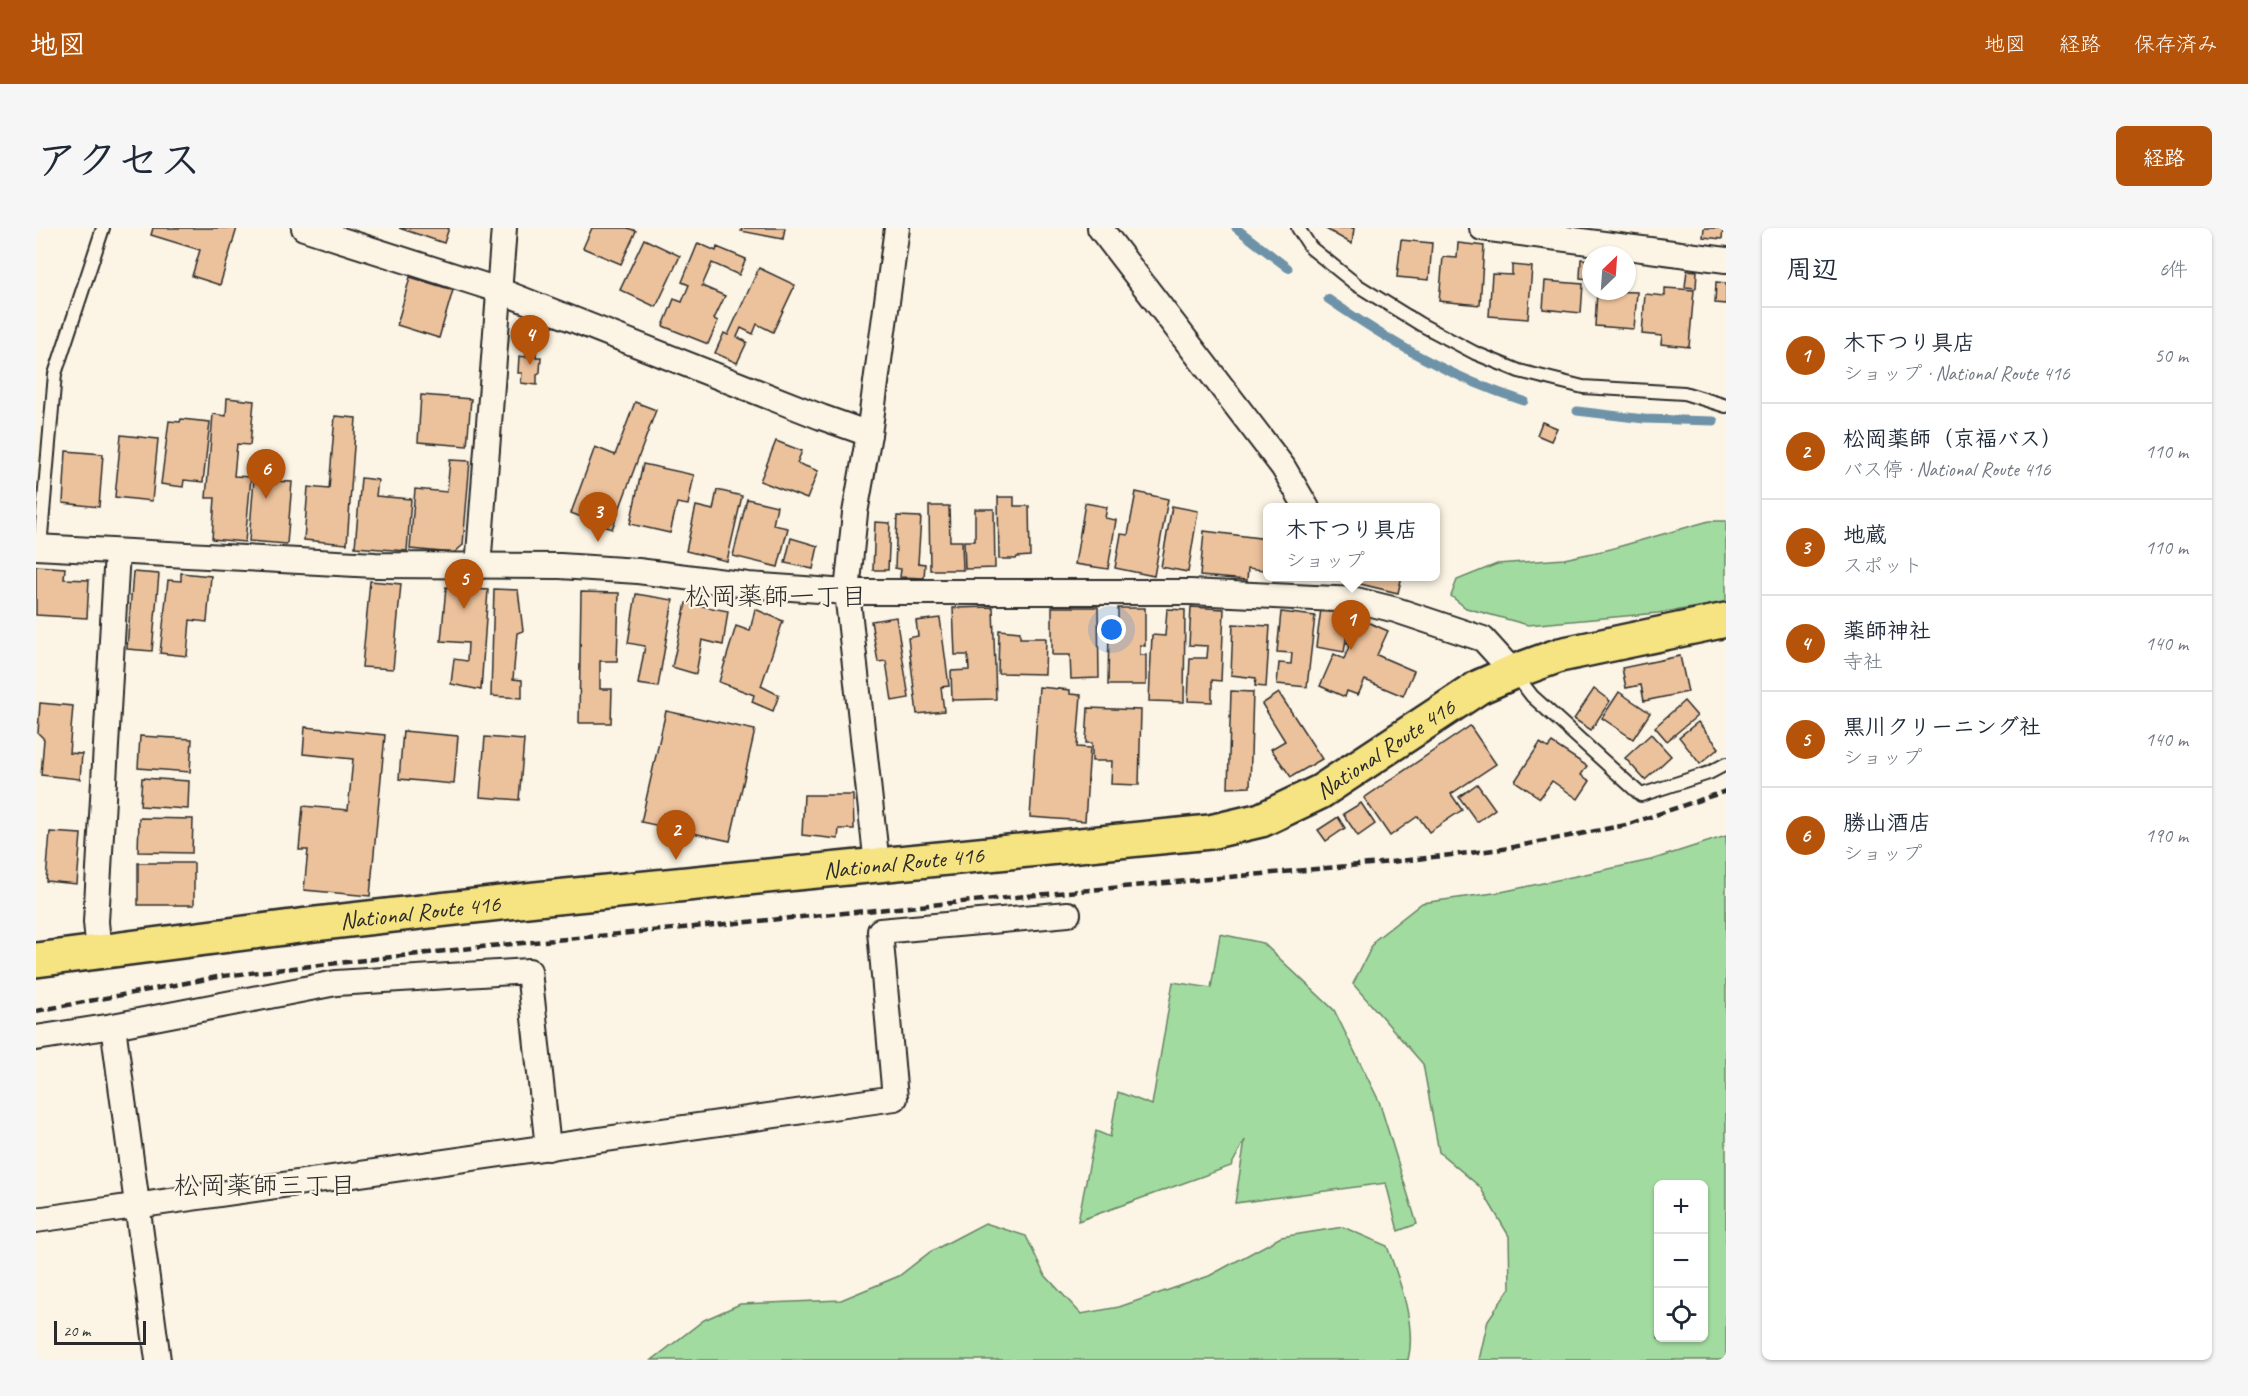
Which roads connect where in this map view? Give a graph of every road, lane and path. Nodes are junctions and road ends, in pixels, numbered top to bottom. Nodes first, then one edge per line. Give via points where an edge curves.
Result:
1 (103, 228) edge
2 (304, 228) edge
3 (504, 228) edge
4 (897, 228) edge
5 (1100, 228) edge
6 (1298, 228) edge
7 (1482, 228) edge
8 (1726, 260) edge
9 (498, 290) junction
10 (1726, 406) edge
11 (868, 434) junction
12 (1305, 503) edge
13 (38, 547) edge
14 (117, 552) junction
15 (478, 567) junction
16 (1307, 586) edge
17 (847, 592) junction
18 (1726, 620) edge
19 (1513, 672) junction
20 (1726, 764) edge
21 (878, 865) junction
22 (1068, 914) dead end
23 (99, 952) junction
24 (36, 960) edge
25 (114, 1026) junction
26 (36, 1038) edge
27 (548, 1148) junction
28 (136, 1207) junction
29 (36, 1220) edge
30 (158, 1360) edge

1 - 13 lane via 55,374
2 - 9 street
3 - 9 street
4 - 11 street
5 - 12 street via 1283,467
6 - 10 lane via 1311,248 1357,285 1475,353 1519,371 1583,387 1684,393
7 - 8 street
9 - 11 street
9 - 15 street
11 - 17 street
13 - 14 street
14 - 15 street
14 - 23 street via 96,922
15 - 17 street via 560,566
16 - 17 street via 1190,592
16 - 19 street via 1483,639
17 - 21 street
18 - 19 highway, National Route 416 via 1560,655
19 - 20 lane via 1532,696 1641,795
19 - 21 highway, National Route 416 via 1479,687 1320,792 1261,820 1169,837
21 - 23 highway, National Route 416 via 524,900
22 - 27 street via 880,931 895,1098
23 - 24 highway, National Route 416
25 - 26 street
25 - 27 street via 336,983 528,971
25 - 28 street
27 - 28 street
28 - 29 street
28 - 30 street

